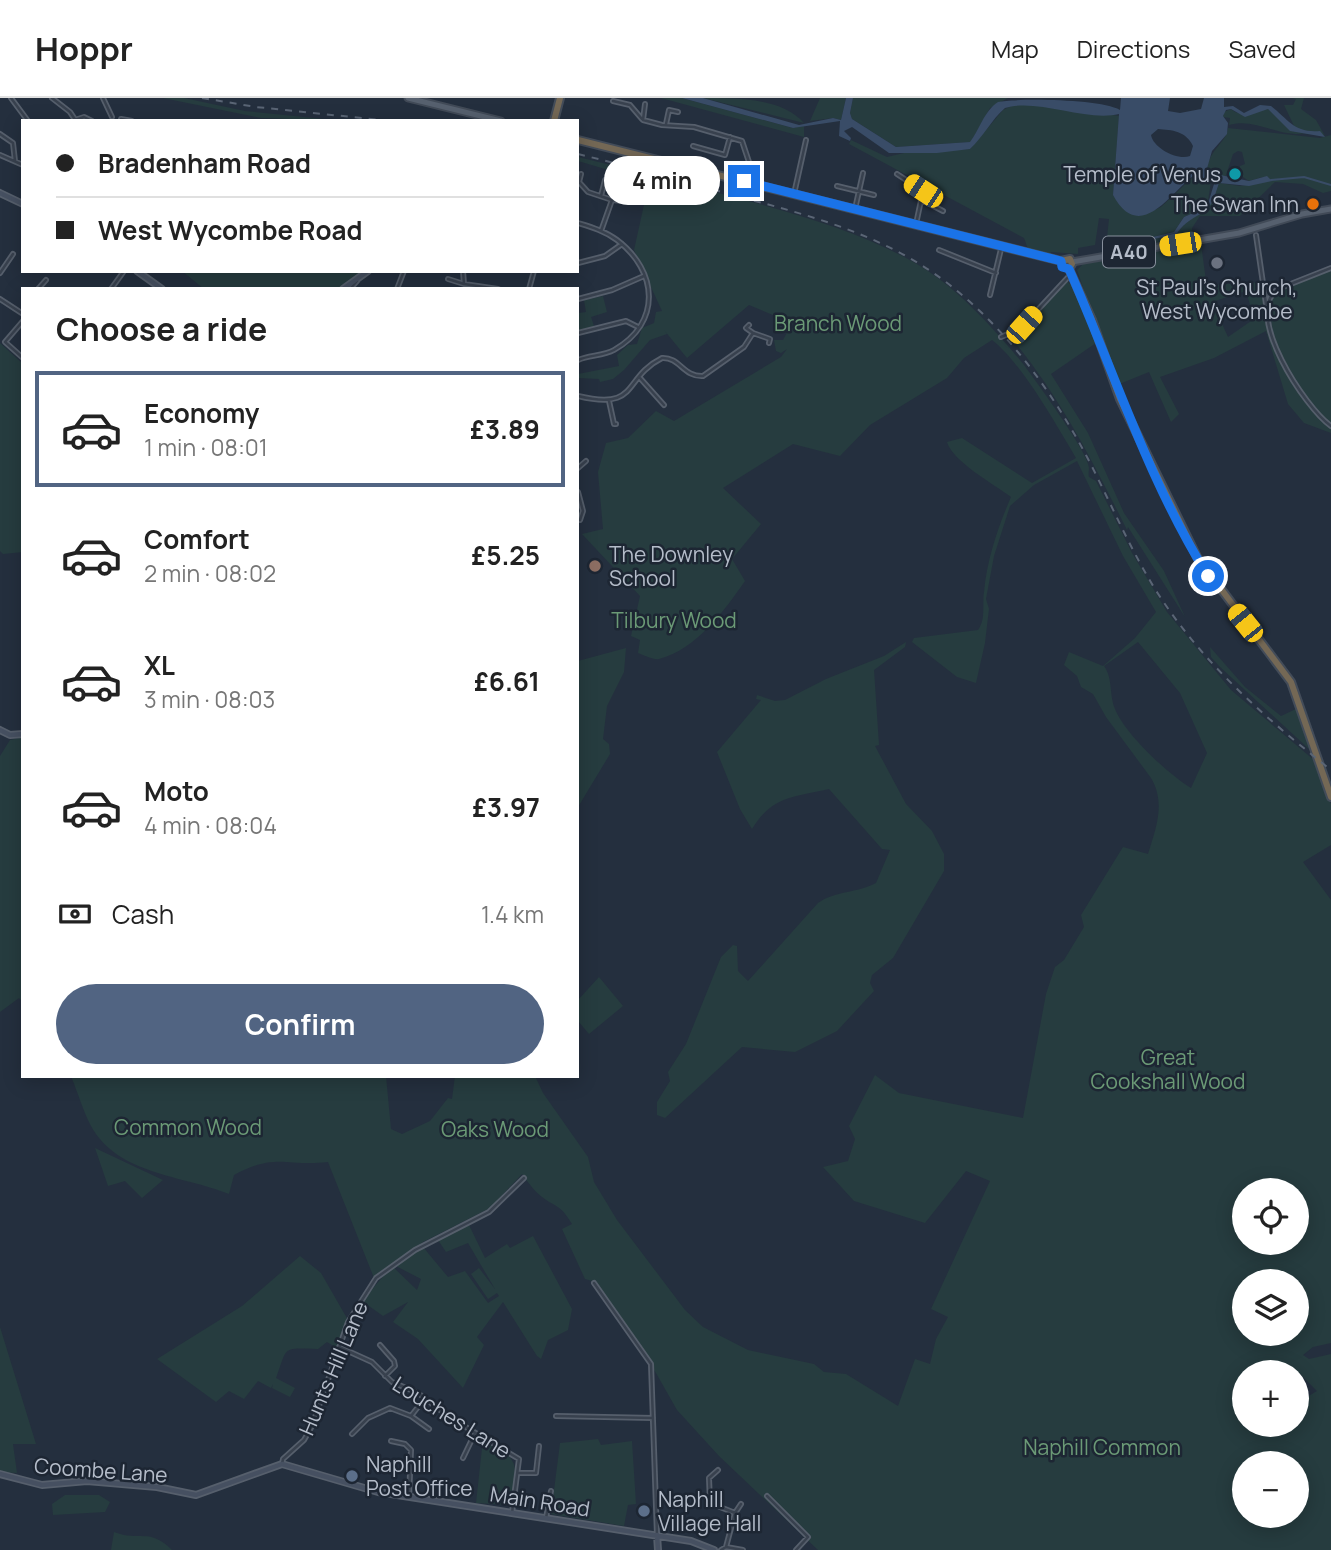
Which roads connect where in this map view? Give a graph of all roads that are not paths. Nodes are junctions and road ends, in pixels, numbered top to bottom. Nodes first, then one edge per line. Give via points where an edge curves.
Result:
1 (11, 98) edge
2 (52, 98) edge
3 (103, 98) edge
4 (408, 98) edge
5 (560, 98) edge
6 (423, 100) edge
7 (613, 101) dead end
8 (645, 104) dead end
9 (678, 112) dead end
10 (112, 117) dead end
11 (27, 119) edge
12 (75, 119) edge
13 (489, 119) edge
14 (555, 119) edge
15 (642, 119) junction
16 (666, 124) junction
17 (0, 134) edge
18 (730, 136) junction
19 (579, 140) edge
20 (806, 140) dead end
21 (693, 146) dead end
22 (0, 155) edge
23 (15, 161) junction
24 (21, 164) edge
25 (863, 173) dead end
26 (581, 174) dead end
27 (897, 174) dead end
28 (605, 180) dead end
29 (744, 181) junction
30 (579, 186) edge
31 (837, 186) dead end
32 (636, 187) dead end
33 (859, 191) junction
34 (0, 193) edge
35 (794, 194) junction
36 (874, 195) dead end
37 (601, 196) junction
38 (612, 200) junction
39 (922, 200) junction
40 (21, 203) edge
41 (855, 208) junction
42 (1331, 209) edge
43 (943, 211) dead end
44 (579, 223) edge
45 (916, 224) junction
46 (601, 231) junction
47 (1255, 232) junction
48 (622, 244) junction
49 (1002, 246) junction
50 (939, 250) dead end
51 (13, 254) dead end
52 (579, 263) edge
53 (1071, 268) junction
54 (1331, 268) edge
55 (0, 273) edge
56 (139, 273) edge
57 (366, 273) edge
58 (463, 273) edge
59 (996, 273) junction
60 (644, 276) junction
61 (358, 279) junction
62 (448, 279) dead end
63 (46, 281) dead end
64 (464, 284) junction
65 (40, 287) edge
66 (157, 287) edge
67 (346, 287) edge
68 (352, 287) edge
69 (484, 287) edge
70 (990, 295) dead end
71 (0, 299) edge
72 (579, 299) edge
73 (1268, 306) junction
74 (21, 308) edge
75 (18, 311) junction
76 (21, 313) edge
77 (21, 323) edge
78 (749, 325) dead end
79 (638, 327) junction
80 (579, 333) edge
81 (753, 333) junction
82 (1001, 337) dead end
83 (768, 343) dead end
84 (21, 356) edge
85 (579, 360) edge
86 (692, 375) junction
87 (640, 379) junction
88 (691, 382) dead end
89 (579, 397) edge
90 (657, 398) junction
91 (609, 401) junction
92 (652, 402) dead end
93 (664, 405) dead end
94 (616, 424) dead end
95 (1331, 426) edge
96 (586, 460) dead end
97 (579, 467) edge
98 (580, 492) edge
99 (583, 518) dead end
100 (0, 730) edge
101 (21, 734) edge
102 (1331, 797) edge
103 (524, 1178) dead end
104 (594, 1283) dead end
105 (380, 1345) dead end
106 (339, 1347) junction
107 (385, 1376) junction
108 (425, 1398) junction
109 (411, 1416) junction
110 (555, 1416) dead end
111 (653, 1418) junction
112 (429, 1429) dead end
113 (475, 1433) junction
114 (352, 1434) dead end
115 (391, 1441) dead end
116 (539, 1446) dead end
117 (464, 1458) dead end
118 (280, 1465) junction
119 (718, 1470) dead end
120 (518, 1473) junction
121 (0, 1474) edge
122 (551, 1491) dead end
123 (767, 1496) dead end
124 (409, 1497) junction
125 (741, 1504) dead end
126 (512, 1513) junction
127 (735, 1513) junction
128 (546, 1518) junction
129 (657, 1535) junction
130 (726, 1547) junction
131 (658, 1550) edge
132 (714, 1550) edge
133 (721, 1550) edge
134 (743, 1550) edge
135 (796, 1550) edge

1 - 11 street
2 - 12 street
3 - 10 street
4 - 6 main road
5 - 14 highway
6 - 13 main road
7 - 15 street via 630,106
8 - 15 street
9 - 16 street via 669,110
15 - 16 street
16 - 18 street
17 - 23 street via 13,143
18 - 21 street via 726,155
18 - 29 street via 746,146 749,162
19 - 29 highway
20 - 35 street
22 - 23 street
23 - 24 street
25 - 33 street
26 - 30 street
27 - 39 street via 923,191
28 - 37 street
29 - 35 highway
30 - 37 street
31 - 33 street
32 - 38 street via 630,186 623,201
33 - 36 street
33 - 41 street
34 - 40 street
35 - 41 highway
37 - 38 street
38 - 46 street
39 - 43 street
39 - 45 street
41 - 45 highway
42 - 47 main road, A40 via 1302,214
44 - 46 street
45 - 49 highway
46 - 48 street
47 - 53 main road, A40
47 - 73 street
48 - 52 street via 611,253
48 - 60 street
49 - 53 highway via 1061,261 1062,267
49 - 59 street
50 - 59 street
51 - 55 street
53 - 82 street via 1020,329
53 - 102 highway via 1120,399 1197,557 1291,682
54 - 73 street via 1271,293
56 - 66 street
57 - 61 street
58 - 64 street
59 - 70 street
60 - 72 street
60 - 79 street via 650,304
61 - 67 street
61 - 68 street
62 - 64 street
63 - 65 street
64 - 69 street
71 - 75 street
73 - 95 street via 1278,355 1317,415
74 - 75 street
75 - 76 street
77 - 84 street via 5,342
78 - 81 street via 746,328
79 - 80 street via 626,321
79 - 85 street via 614,349
81 - 83 street via 771,339
81 - 86 street via 744,346 710,372
86 - 87 street via 665,357 654,362
86 - 88 street
87 - 90 street
87 - 91 street
89 - 91 street
90 - 92 street
90 - 93 street
91 - 94 street
96 - 97 street
98 - 99 street
100 - 101 street
103 - 106 street, Hunts Hill Lane via 489,1212 415,1250 376,1278 348,1322
104 - 111 street via 651,1364
105 - 107 street via 395,1366
106 - 107 street, Louches Lane via 372,1362
106 - 118 street, Hunts Hill Lane via 312,1426
107 - 108 street, Louches Lane
108 - 109 street
108 - 113 street, Louches Lane
109 - 112 street
109 - 114 street via 390,1409 368,1418
110 - 111 street
111 - 129 street
113 - 117 street
113 - 120 street, Louches Lane via 519,1459
115 - 124 street via 411,1450
116 - 120 street via 536,1473
118 - 121 street, Coombe Lane via 196,1495 157,1486 87,1481 42,1485
118 - 124 street, Main Road
119 - 127 street via 709,1478 710,1503
120 - 126 street, Louches Lane
122 - 128 street
123 - 135 street via 808,1538
124 - 126 street, Main Road
125 - 127 street
126 - 128 street, Main Road
127 - 130 street
128 - 129 street, Main Road
129 - 131 street
129 - 132 street, Main Road via 699,1542
130 - 133 street
130 - 134 street

